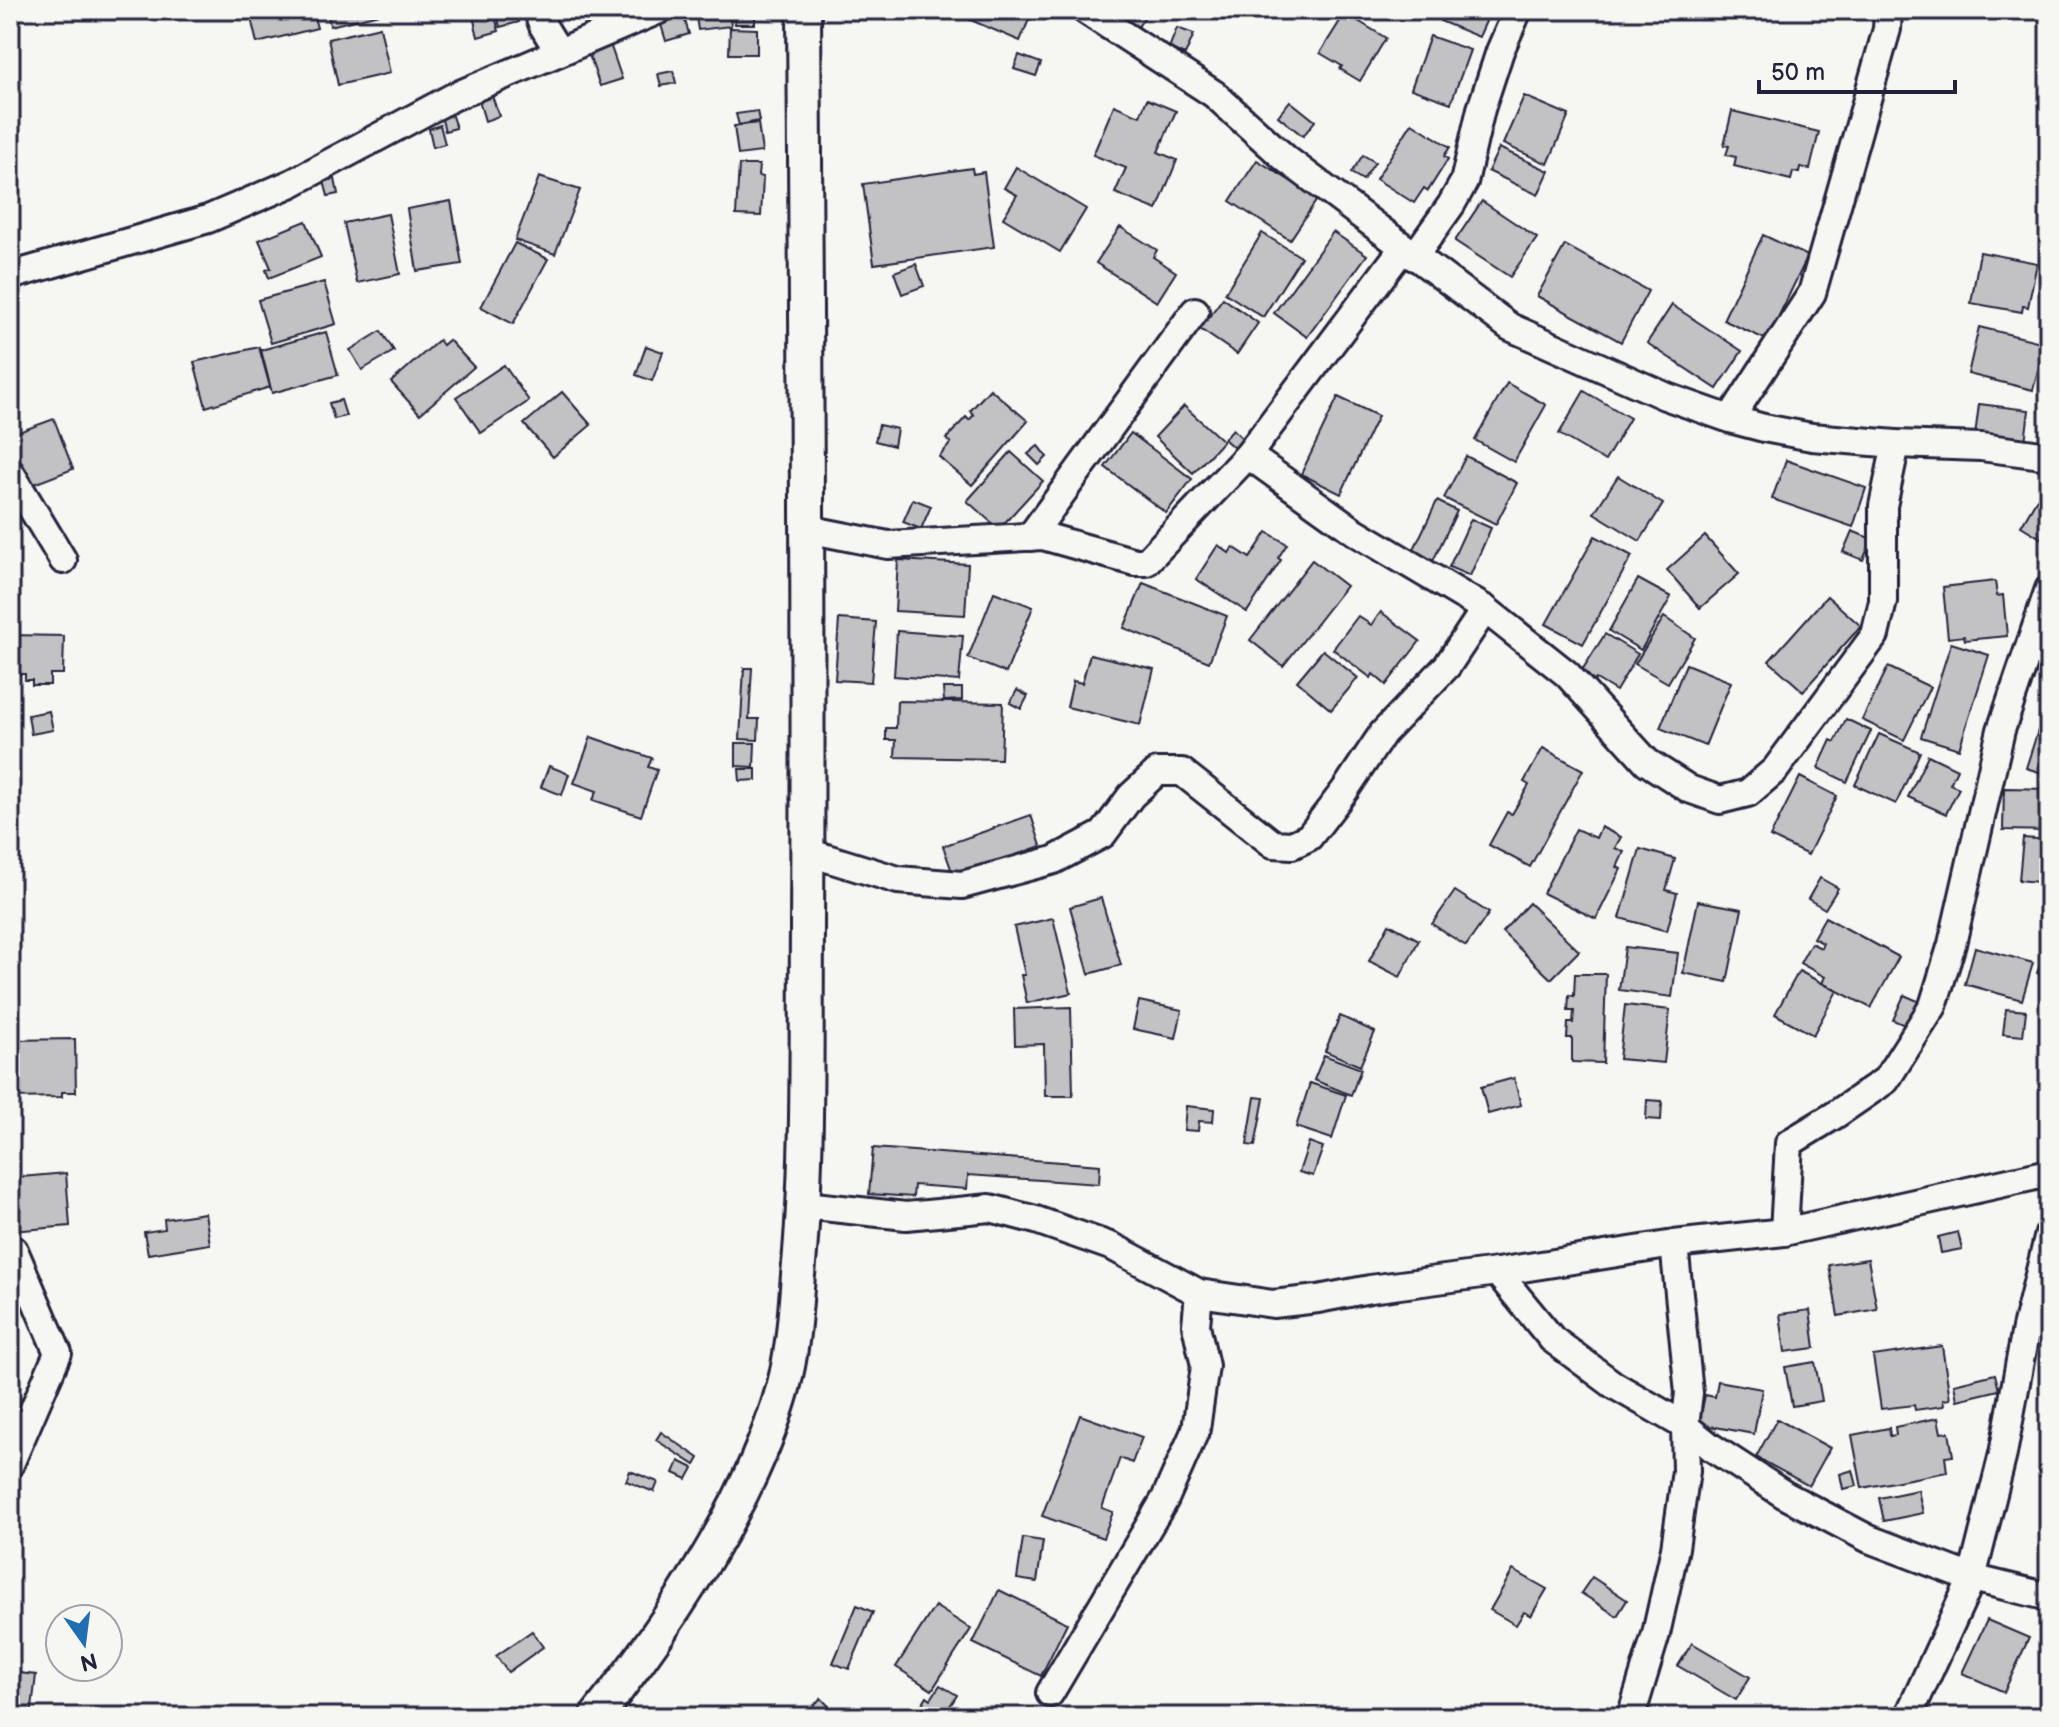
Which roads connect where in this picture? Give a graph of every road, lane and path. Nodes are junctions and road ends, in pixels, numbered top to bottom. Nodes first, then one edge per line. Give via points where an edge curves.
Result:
1 (537, 10) edge
2 (659, 10) edge
3 (804, 10) edge
4 (1085, 10) edge
5 (1518, 10) edge
6 (1888, 10) edge
7 (559, 52) junction
8 (1408, 252) junction
9 (10, 276) edge
10 (1195, 311) dead end
11 (1730, 419) junction
12 (1896, 444) junction
13 (1248, 455) junction
14 (2049, 456) edge
15 (10, 472) edge
16 (807, 529) junction
17 (1030, 537) junction
18 (63, 560) dead end
19 (2049, 589) edge
20 (1485, 609) junction
21 (807, 852) junction
22 (2049, 1173) edge
23 (805, 1205) junction
24 (1784, 1232) junction
25 (2049, 1234) edge
26 (1674, 1244) junction
27 (14, 1250) dead end
28 (1497, 1272) junction
29 (1199, 1293) junction
30 (2038, 1332) edge
31 (1685, 1426) junction
32 (10, 1464) edge
33 (1972, 1578) junction
34 (2049, 1597) edge
35 (1050, 1693) dead end
36 (1633, 1716) edge
37 (596, 1717) edge
38 (1908, 1717) edge

1 - 7 street
2 - 7 street
3 - 16 main road
4 - 8 street via 1214,94 1286,159
5 - 8 street via 1481,109 1464,182 1451,205
6 - 11 street via 1812,293
7 - 9 street via 453,97 292,183 208,219
8 - 11 street via 1510,327
8 - 13 street
10 - 17 street
11 - 12 street via 1812,437
12 - 14 street
12 - 20 street via 1883,506 1883,601 1875,635 1775,770 1748,793 1720,800 1689,789 1647,762 1567,674
13 - 17 street via 1146,562
13 - 20 street via 1354,531
15 - 18 street
16 - 17 street via 888,545
16 - 21 main road
19 - 24 street via 2001,730 1933,1006 1886,1080 1789,1143
20 - 21 street via 1447,666 1383,733 1309,837 1292,845 1273,844 1182,772 1157,772 1103,834 1054,860 962,885 898,880
21 - 23 main road
22 - 24 street
23 - 29 street via 906,1216 990,1208 1113,1247
23 - 37 main road via 792,1345 763,1444 698,1570 646,1654
24 - 26 street
25 - 30 street
26 - 28 street
26 - 31 street via 1689,1393
27 - 32 street via 58,1353
28 - 29 street via 1273,1304
28 - 31 street via 1552,1339 1614,1385
29 - 35 street via 1196,1325 1205,1366 1196,1429 1165,1499
30 - 33 street
31 - 33 street via 1785,1495 1869,1539
31 - 36 street via 1686,1471 1675,1548
33 - 34 street
33 - 38 street

